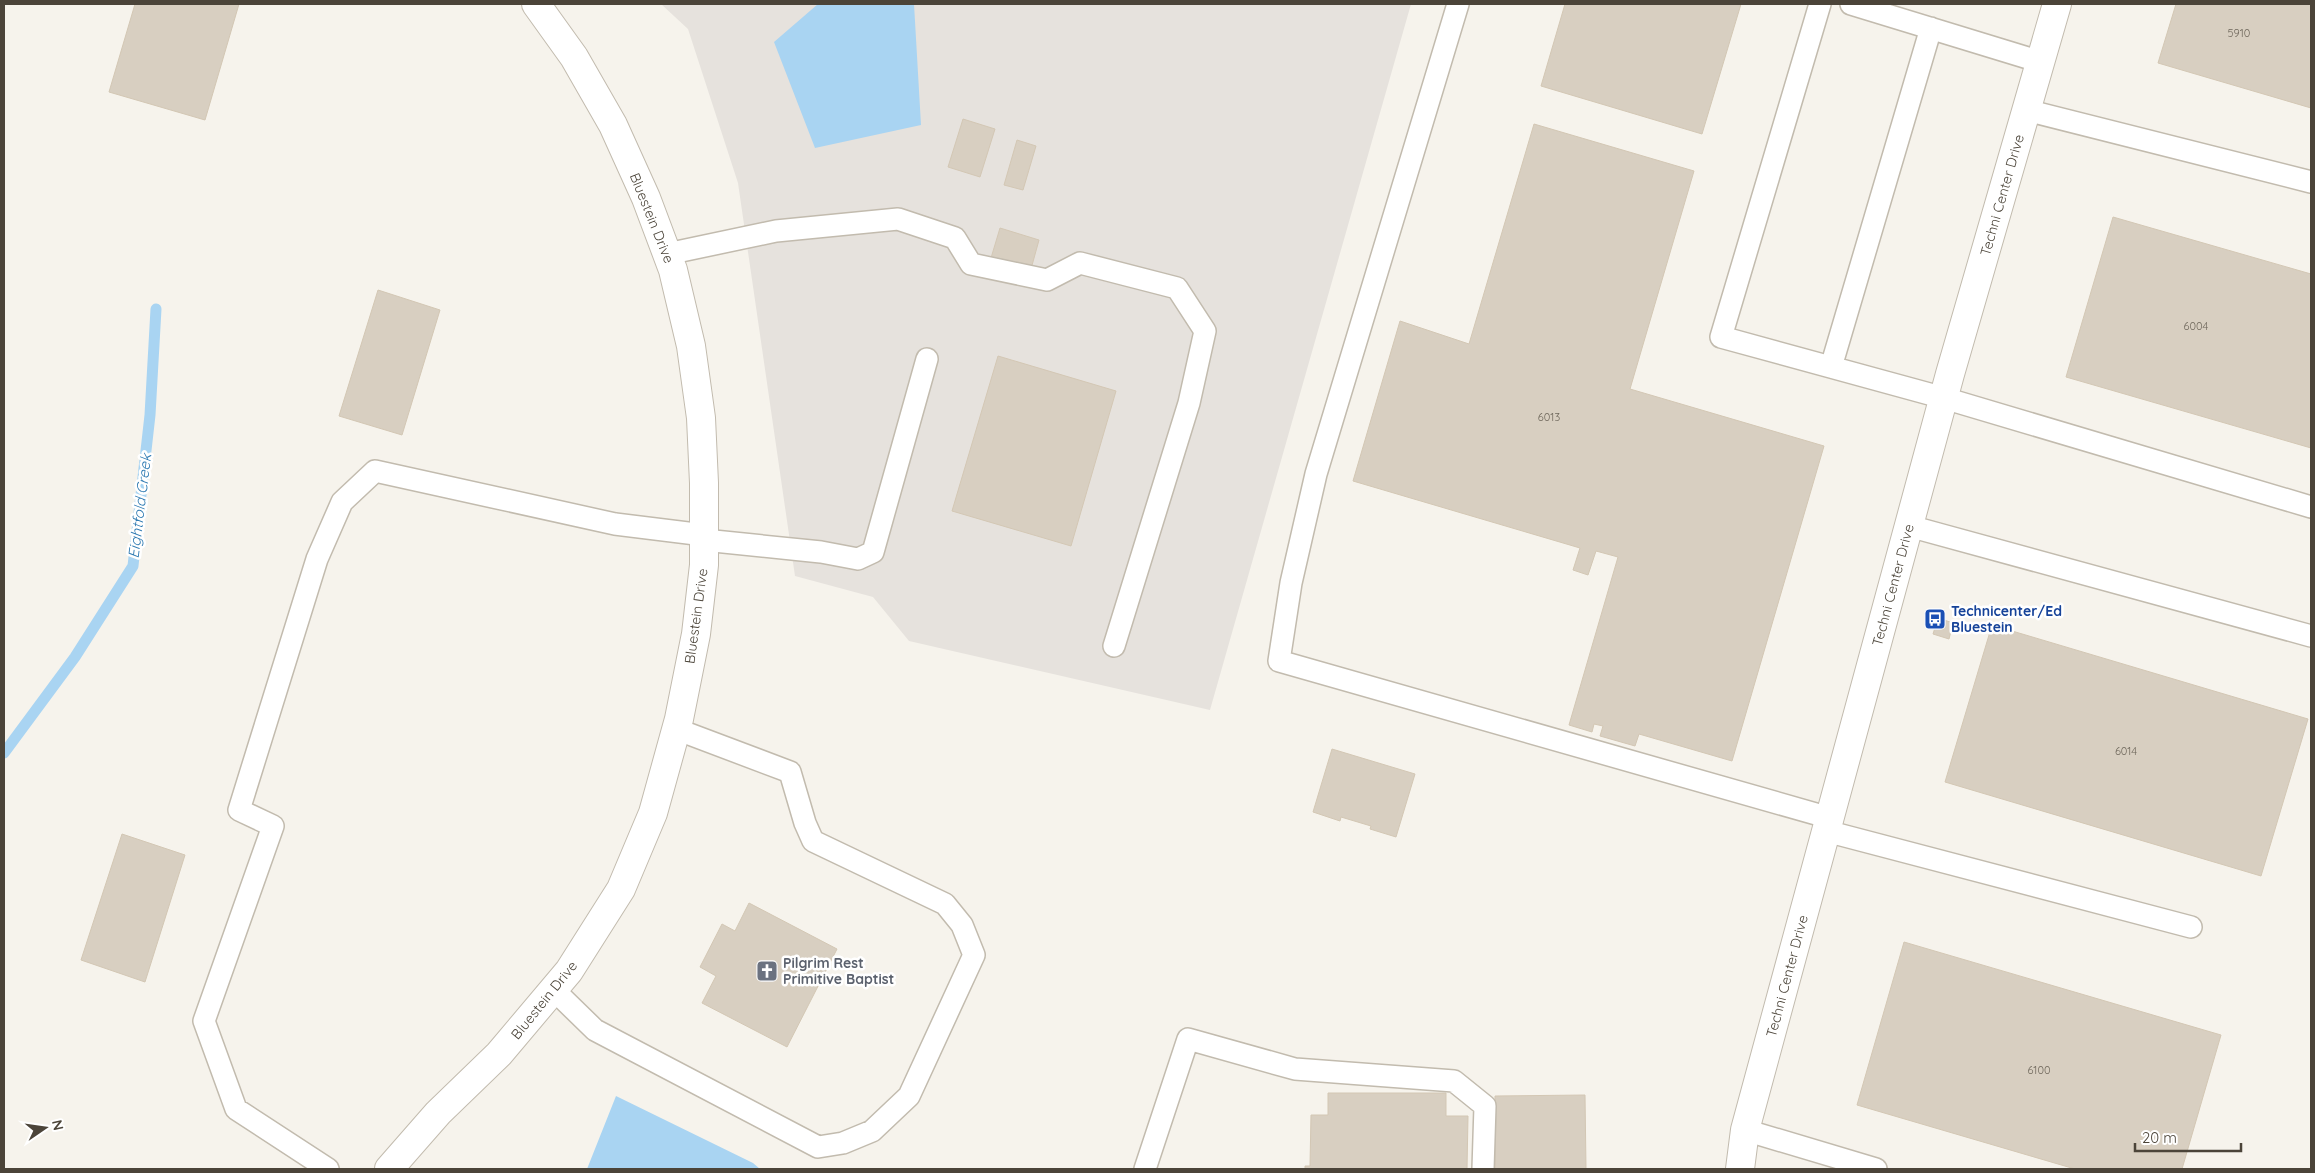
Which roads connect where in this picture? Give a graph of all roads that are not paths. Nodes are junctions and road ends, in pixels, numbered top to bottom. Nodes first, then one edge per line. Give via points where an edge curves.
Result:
1 (536, 4) edge
2 (1458, 4) edge
3 (1820, 4) edge
4 (1851, 4) edge
5 (2058, 4) edge
6 (1931, 28) junction
7 (2041, 62) junction
8 (2026, 110) junction
9 (2311, 182) edge
10 (667, 254) junction
11 (927, 359) dead end
12 (1830, 367) junction
13 (1944, 398) junction
14 (2311, 507) edge
15 (1909, 526) junction
16 (704, 538) junction
17 (2311, 636) edge
18 (1114, 646) dead end
19 (676, 729) junction
20 (1828, 824) junction
21 (2191, 927) dead end
22 (554, 990) junction
23 (1745, 1130) junction
24 (1863, 1167) edge
25 (328, 1169) edge
26 (389, 1169) edge
27 (1145, 1169) edge
28 (1483, 1169) edge
29 (1740, 1169) edge

1 - 10 street, Bluestein Drive via 574,57 613,125
2 - 20 lane via 1316,474 1291,583 1279,661
3 - 12 lane via 1721,336
4 - 6 lane
5 - 7 street, Techni Center Drive
6 - 7 lane
6 - 12 lane
7 - 8 street, Techni Center Drive
8 - 9 lane
8 - 13 street, Techni Center Drive
10 - 16 street, Bluestein Drive via 691,346 701,418
10 - 18 lane via 776,231 898,219 955,238 971,264 1047,280 1080,263 1177,288 1205,331 1189,404
11 - 16 lane via 873,552 858,559
12 - 13 lane
13 - 14 lane
13 - 15 street, Techni Center Drive
15 - 17 lane
15 - 20 street, Techni Center Drive
16 - 19 street, Bluestein Drive via 696,634
16 - 25 lane via 615,524 375,471 342,502 317,558 239,810 273,826 204,1020 236,1109
19 - 22 street, Bluestein Drive via 653,812 621,889
19 - 22 lane via 790,772 813,841 944,904 962,924 974,955 909,1096 872,1131 843,1143 818,1147 595,1030
20 - 21 lane
20 - 23 street, Techni Center Drive
22 - 26 street, Bluestein Drive via 499,1054 438,1114
23 - 24 lane
23 - 29 street, Techni Center Drive
27 - 28 lane via 1188,1039 1295,1069 1454,1081 1485,1106

